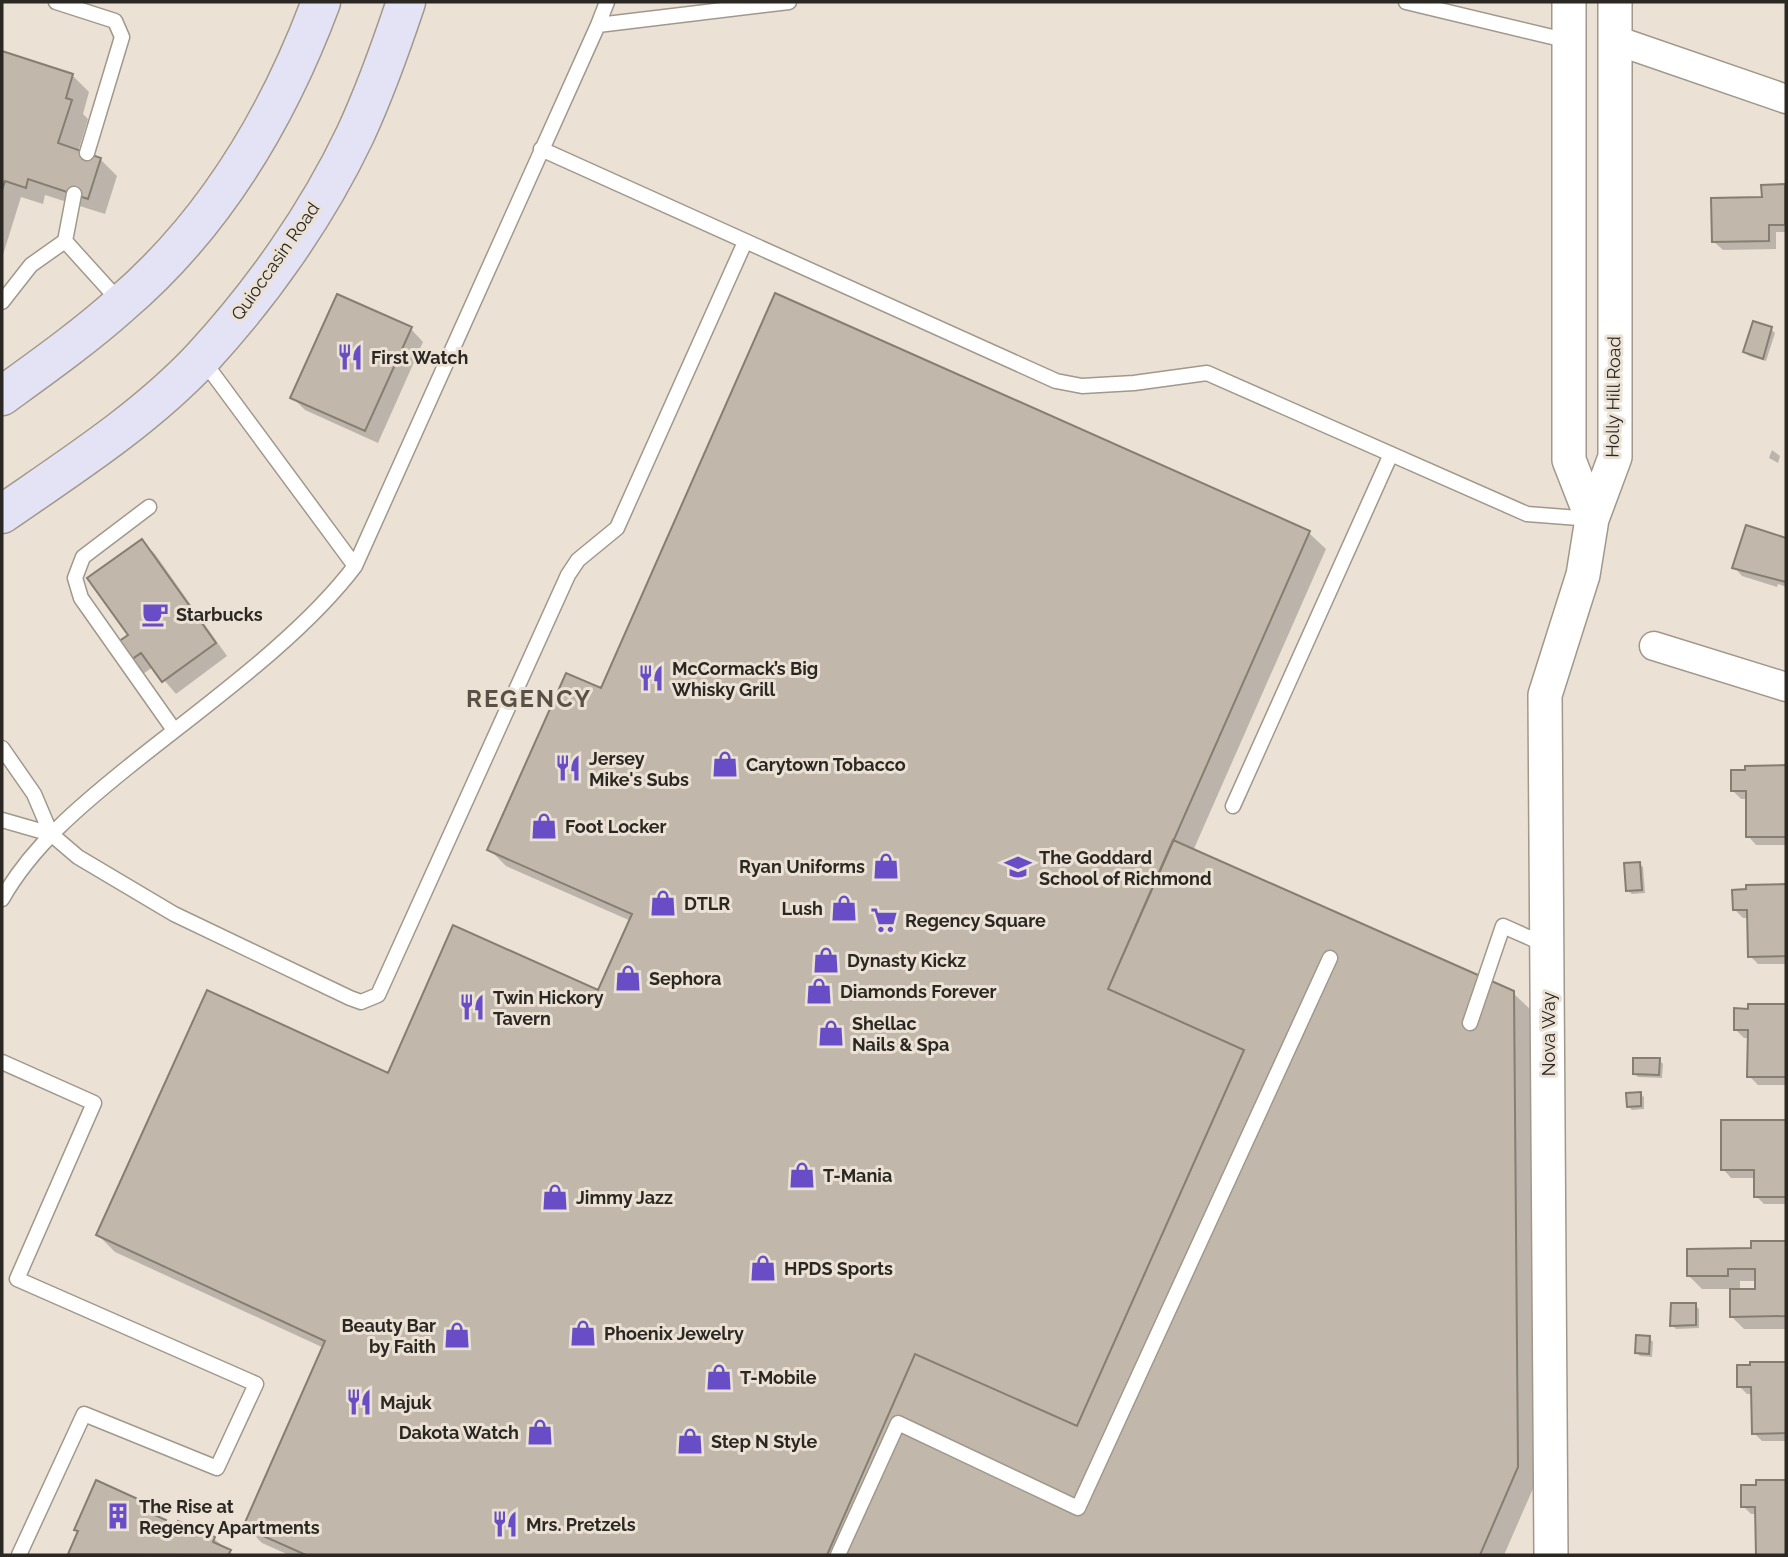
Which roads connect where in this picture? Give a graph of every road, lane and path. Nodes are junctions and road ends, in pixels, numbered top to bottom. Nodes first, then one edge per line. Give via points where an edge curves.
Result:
1 (56, 2) edge
2 (321, 2) edge
3 (406, 2) edge
4 (607, 2) edge
5 (789, 2) edge
6 (1406, 2) edge
7 (1569, 2) edge
8 (1615, 2) edge
9 (674, 9) edge
10 (598, 26) junction
11 (1615, 40) junction
12 (1569, 41) junction
13 (1786, 99) edge
14 (541, 149) junction
15 (87, 153) dead end
16 (74, 194) dead end
17 (65, 241) junction
18 (745, 242) junction
19 (2, 302) edge
20 (122, 304) junction
21 (201, 359) junction
22 (2, 396) edge
23 (1391, 454) junction
24 (149, 507) dead end
25 (2, 514) edge
26 (1592, 519) junction
27 (355, 566) junction
28 (1654, 646) dead end
29 (1786, 687) edge
30 (174, 730) junction
31 (2, 748) edge
32 (1233, 806) dead end
33 (2, 820) edge
34 (51, 834) junction
35 (2, 899) edge
36 (1547, 945) junction
37 (1330, 958) dead end
38 (1470, 1023) dead end
39 (2, 1062) edge
40 (19, 1555) edge
41 (838, 1555) edge
42 (1551, 1555) edge

1 - 15 lane via 115,21 122,37
2 - 20 main road via 303,49 247,157 188,237
3 - 21 main road, Quioccasin Road via 354,137 255,295
4 - 10 lane
5 - 9 lane
6 - 12 lane
7 - 12 street
8 - 11 street, Holly Hill Road
9 - 10 lane
10 - 14 lane
11 - 13 street
11 - 26 street, Holly Hill Road via 1615,457
12 - 26 street via 1569,460
14 - 18 lane
14 - 27 lane
16 - 17 lane
17 - 19 lane via 31,265
17 - 20 lane
18 - 23 lane via 1056,381 1082,386 1207,373
18 - 34 lane via 617,528 578,560 568,575 378,995 361,1002 350,998 174,914 78,857
20 - 22 main road
21 - 25 main road, Quioccasin Road via 136,417
21 - 27 lane
23 - 26 lane via 1527,514
23 - 32 lane
24 - 30 lane via 83,557 75,578 81,598
26 - 36 street, Nova Way via 1583,575 1545,695
27 - 30 lane via 334,594
28 - 29 street
30 - 34 lane
31 - 34 lane via 34,794
33 - 34 lane
34 - 35 lane
36 - 38 lane via 1503,926
36 - 42 street, Nova Way
37 - 41 lane via 1078,1508 898,1423
39 - 40 lane via 94,1102 17,1279 256,1384 218,1468 83,1414

